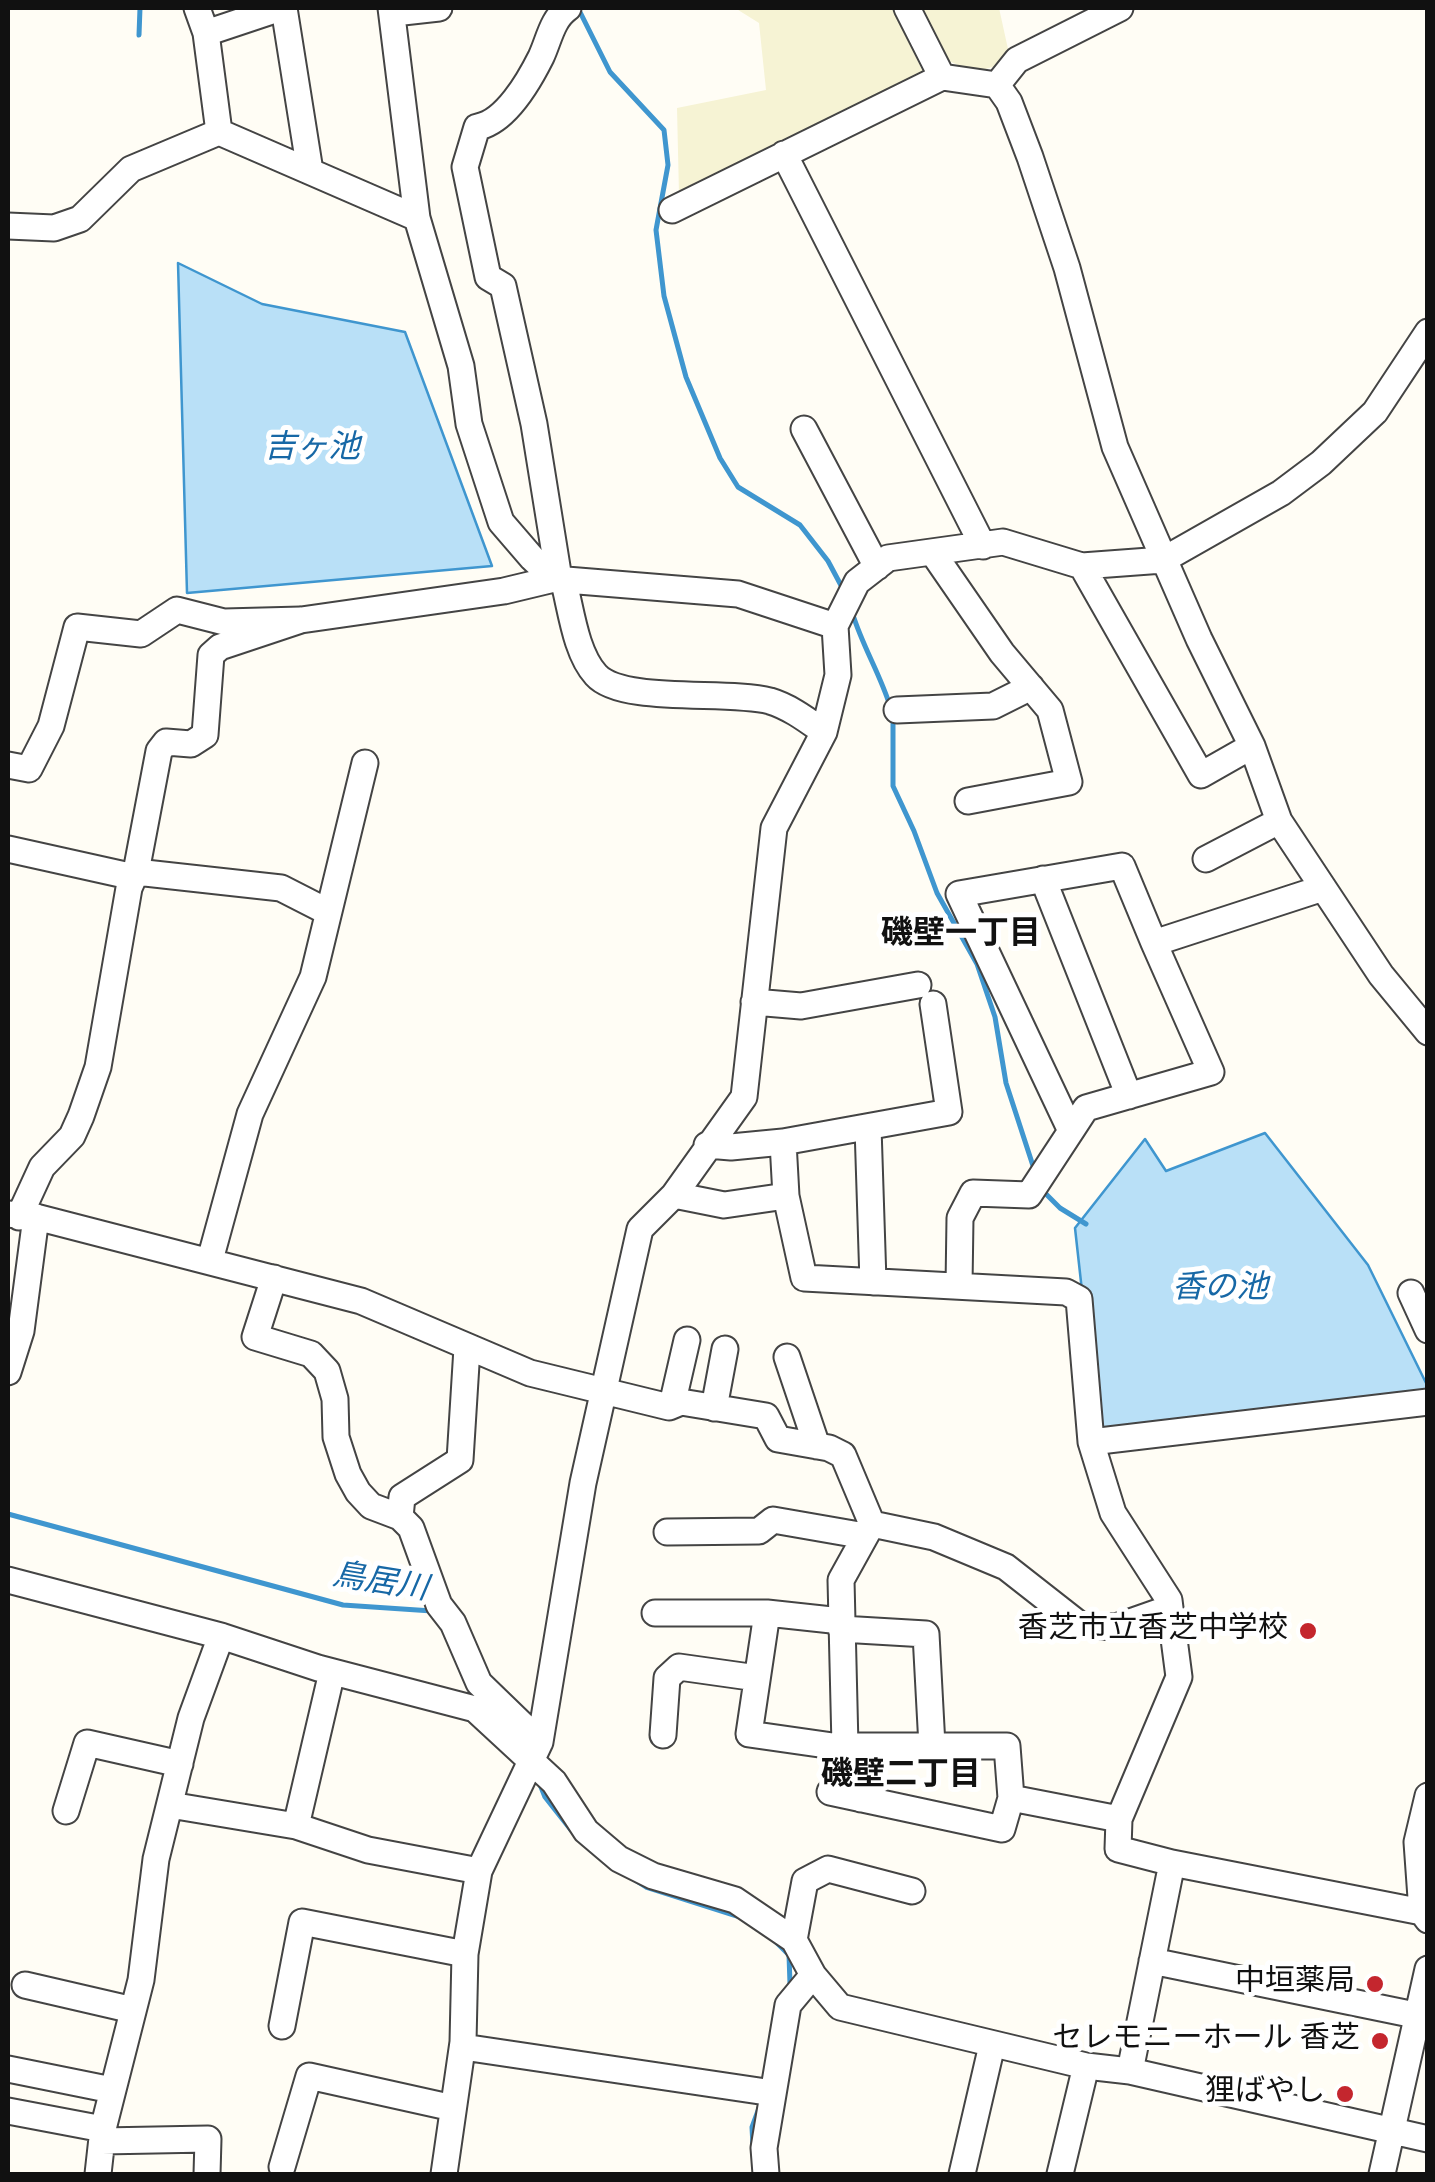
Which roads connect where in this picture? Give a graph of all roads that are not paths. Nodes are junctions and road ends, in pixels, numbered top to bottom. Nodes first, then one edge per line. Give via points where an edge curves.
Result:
1 (197, 8) edge
2 (282, 8) edge
3 (439, 8) edge
4 (906, 8) edge
5 (1120, 8) edge
6 (393, 10) edge
7 (557, 10) edge
8 (206, 33) junction
9 (942, 77) junction
10 (997, 86) junction
11 (219, 132) junction
12 (784, 154) junction
13 (310, 171) junction
14 (672, 210) dead end
15 (417, 218) junction
16 (8, 226) edge
17 (1428, 332) edge
18 (804, 429) dead end
19 (982, 546) junction
20 (932, 554) junction
21 (1163, 560) junction
22 (1082, 566) junction
23 (877, 567) junction
24 (558, 579) junction
25 (301, 620) junction
26 (835, 626) junction
27 (1031, 686) junction
28 (897, 710) dead end
29 (824, 732) junction
30 (1252, 746) junction
31 (364, 763) dead end
32 (8, 765) edge
33 (968, 801) dead end
34 (1279, 820) junction
35 (8, 849) edge
36 (1206, 860) dead end
37 (135, 875) junction
38 (1043, 879) junction
39 (1322, 888) junction
40 (328, 912) junction
41 (1154, 943) junction
42 (754, 1002) junction
43 (1428, 1032) edge
44 (1128, 1096) junction
45 (868, 1127) junction
46 (1071, 1131) junction
47 (783, 1142) junction
48 (708, 1145) junction
49 (674, 1195) junction
50 (786, 1196) junction
51 (21, 1216) edge
52 (210, 1260) junction
53 (274, 1278) junction
54 (873, 1282) junction
55 (958, 1286) junction
56 (1410, 1294) dead end
57 (1428, 1330) edge
58 (687, 1340) dead end
59 (467, 1348) junction
60 (725, 1350) dead end
61 (787, 1357) dead end
62 (8, 1372) edge
63 (604, 1392) junction
64 (1428, 1402) edge
65 (672, 1405) junction
66 (714, 1408) junction
67 (1091, 1442) junction
68 (817, 1446) junction
69 (400, 1517) junction
70 (868, 1530) junction
71 (668, 1532) dead end
72 (8, 1580) edge
73 (1170, 1608) junction
74 (654, 1612) dead end
75 (767, 1613) junction
76 (841, 1625) junction
77 (221, 1636) junction
78 (332, 1672) junction
79 (757, 1678) junction
80 (662, 1735) dead end
81 (852, 1746) junction
82 (932, 1746) junction
83 (535, 1752) junction
84 (180, 1764) junction
85 (830, 1792) dead end
86 (1428, 1796) edge
87 (1011, 1798) junction
88 (862, 1799) junction
89 (170, 1804) junction
90 (66, 1811) dead end
91 (1119, 1819) junction
92 (296, 1826) junction
93 (1172, 1863) junction
94 (479, 1871) junction
95 (912, 1892) dead end
96 (1425, 1916) edge
97 (794, 1940) junction
98 (466, 1954) junction
99 (1152, 1961) junction
100 (1428, 1969) edge
101 (813, 1976) junction
102 (25, 1985) dead end
103 (133, 2010) junction
104 (1415, 2016) junction
105 (282, 2026) dead end
106 (992, 2044) junction
107 (462, 2047) junction
108 (1086, 2066) junction
109 (8, 2070) edge
110 (1130, 2071) junction
111 (112, 2090) junction
112 (773, 2093) junction
113 (454, 2108) junction
114 (8, 2111) edge
115 (1391, 2130) junction
116 (102, 2135) junction
117 (1428, 2139) edge
118 (282, 2168) dead end
119 (98, 2174) edge
120 (207, 2174) edge
121 (444, 2174) edge
122 (766, 2174) edge
123 (962, 2174) edge
124 (1060, 2174) edge
125 (1382, 2174) edge

1 - 8 street
2 - 8 street
2 - 13 street
3 - 6 street
4 - 9 street
5 - 10 street via 1017,60
6 - 15 street
7 - 24 street via 521,90 487,126 476,127 465,168 488,278 503,286 534,424
8 - 11 street
9 - 10 street
9 - 12 street
10 - 21 street via 1023,138 1067,268 1115,447
11 - 13 street
11 - 16 street via 130,169 80,218 54,228
12 - 14 street
12 - 19 street
13 - 15 street
15 - 24 street via 496,508 532,558
17 - 21 street via 1375,412 1321,463
18 - 23 street
19 - 20 street
19 - 22 street via 1003,542
20 - 23 street via 888,558
20 - 27 street
21 - 22 street
21 - 30 street
22 - 30 street via 1201,776
23 - 26 street via 857,582
24 - 25 street
24 - 26 street via 738,594
24 - 29 street via 596,676 640,694 726,694 771,702
25 - 32 street via 224,622 176,610 141,634 77,627 51,726 29,770
25 - 37 street via 211,655 205,736 192,744 166,742 159,751
26 - 29 street via 838,675
27 - 28 street via 993,706
27 - 33 street via 1050,710 1069,782
29 - 42 street via 774,828
30 - 34 street
31 - 40 street
34 - 36 street
34 - 39 street
35 - 37 street
37 - 40 street via 281,888
37 - 51 street via 98,1067 72,1136 42,1168
38 - 41 street via 1122,866
38 - 44 street
38 - 46 street via 959,894
39 - 41 street
39 - 43 street
40 - 52 street via 312,977 250,1114
41 - 44 street via 1211,1072
42 - 45 street via 801,1006 926,994 950,1112
42 - 48 street via 744,1096
44 - 46 street via 1086,1108
45 - 47 street
45 - 54 street
46 - 55 street via 1029,1195 973,1193 960,1218
47 - 48 street
47 - 50 street
48 - 49 street
49 - 50 street via 724,1204
49 - 63 street via 640,1228
50 - 54 street via 804,1278
51 - 52 street
51 - 62 street via 21,1331
52 - 53 street
53 - 59 street via 361,1302
53 - 69 street via 255,1336 311,1354 327,1371 348,1474 371,1506
54 - 55 street
55 - 67 street via 1066,1292 1079,1299
56 - 57 street
58 - 65 street
59 - 63 street
59 - 69 street via 460,1460 402,1497
60 - 66 street
61 - 68 street
63 - 65 street
63 - 83 street
64 - 67 street
65 - 66 street
66 - 68 street via 766,1416 778,1439
67 - 73 street via 1113,1513
68 - 70 street via 843,1454
69 - 83 street via 411,1528 438,1605 479,1683
70 - 71 street via 773,1520 759,1531
70 - 73 street via 934,1537 1006,1567 1080,1625 1116,1627
70 - 76 street via 840,1580
72 - 77 street
73 - 91 street via 1179,1677
74 - 75 street
75 - 76 street
75 - 79 street
76 - 81 street
76 - 82 street via 926,1634
77 - 78 street
77 - 84 street
78 - 83 street via 475,1709
78 - 92 street
79 - 80 street via 680,1668 667,1678
79 - 81 street via 749,1734
81 - 82 street
81 - 88 street
82 - 87 street via 1006,1746
83 - 94 street
83 - 97 street via 586,1831 619,1859 652,1876 735,1900
84 - 89 street
84 - 90 street via 87,1742
85 - 88 street
86 - 96 street via 1417,1842
87 - 88 street via 1002,1829
87 - 91 street
89 - 92 street
89 - 103 street
91 - 93 street via 1118,1849
92 - 94 street via 368,1850
93 - 96 street
93 - 99 street
94 - 98 street
95 - 97 street via 828,1869 805,1881
97 - 101 street
98 - 105 street via 302,1922
98 - 107 street
99 - 104 street
99 - 110 street
100 - 104 street
101 - 106 street via 840,2007
101 - 112 street via 788,2005
102 - 103 street
103 - 111 street
104 - 115 street
106 - 108 street
106 - 123 street
107 - 112 street
107 - 113 street
108 - 110 street
108 - 124 street
109 - 111 street
110 - 115 street
111 - 116 street
112 - 122 street
113 - 118 street via 310,2076
113 - 121 street
114 - 116 street
115 - 117 street
115 - 125 street
116 - 119 street
116 - 120 street via 208,2139

